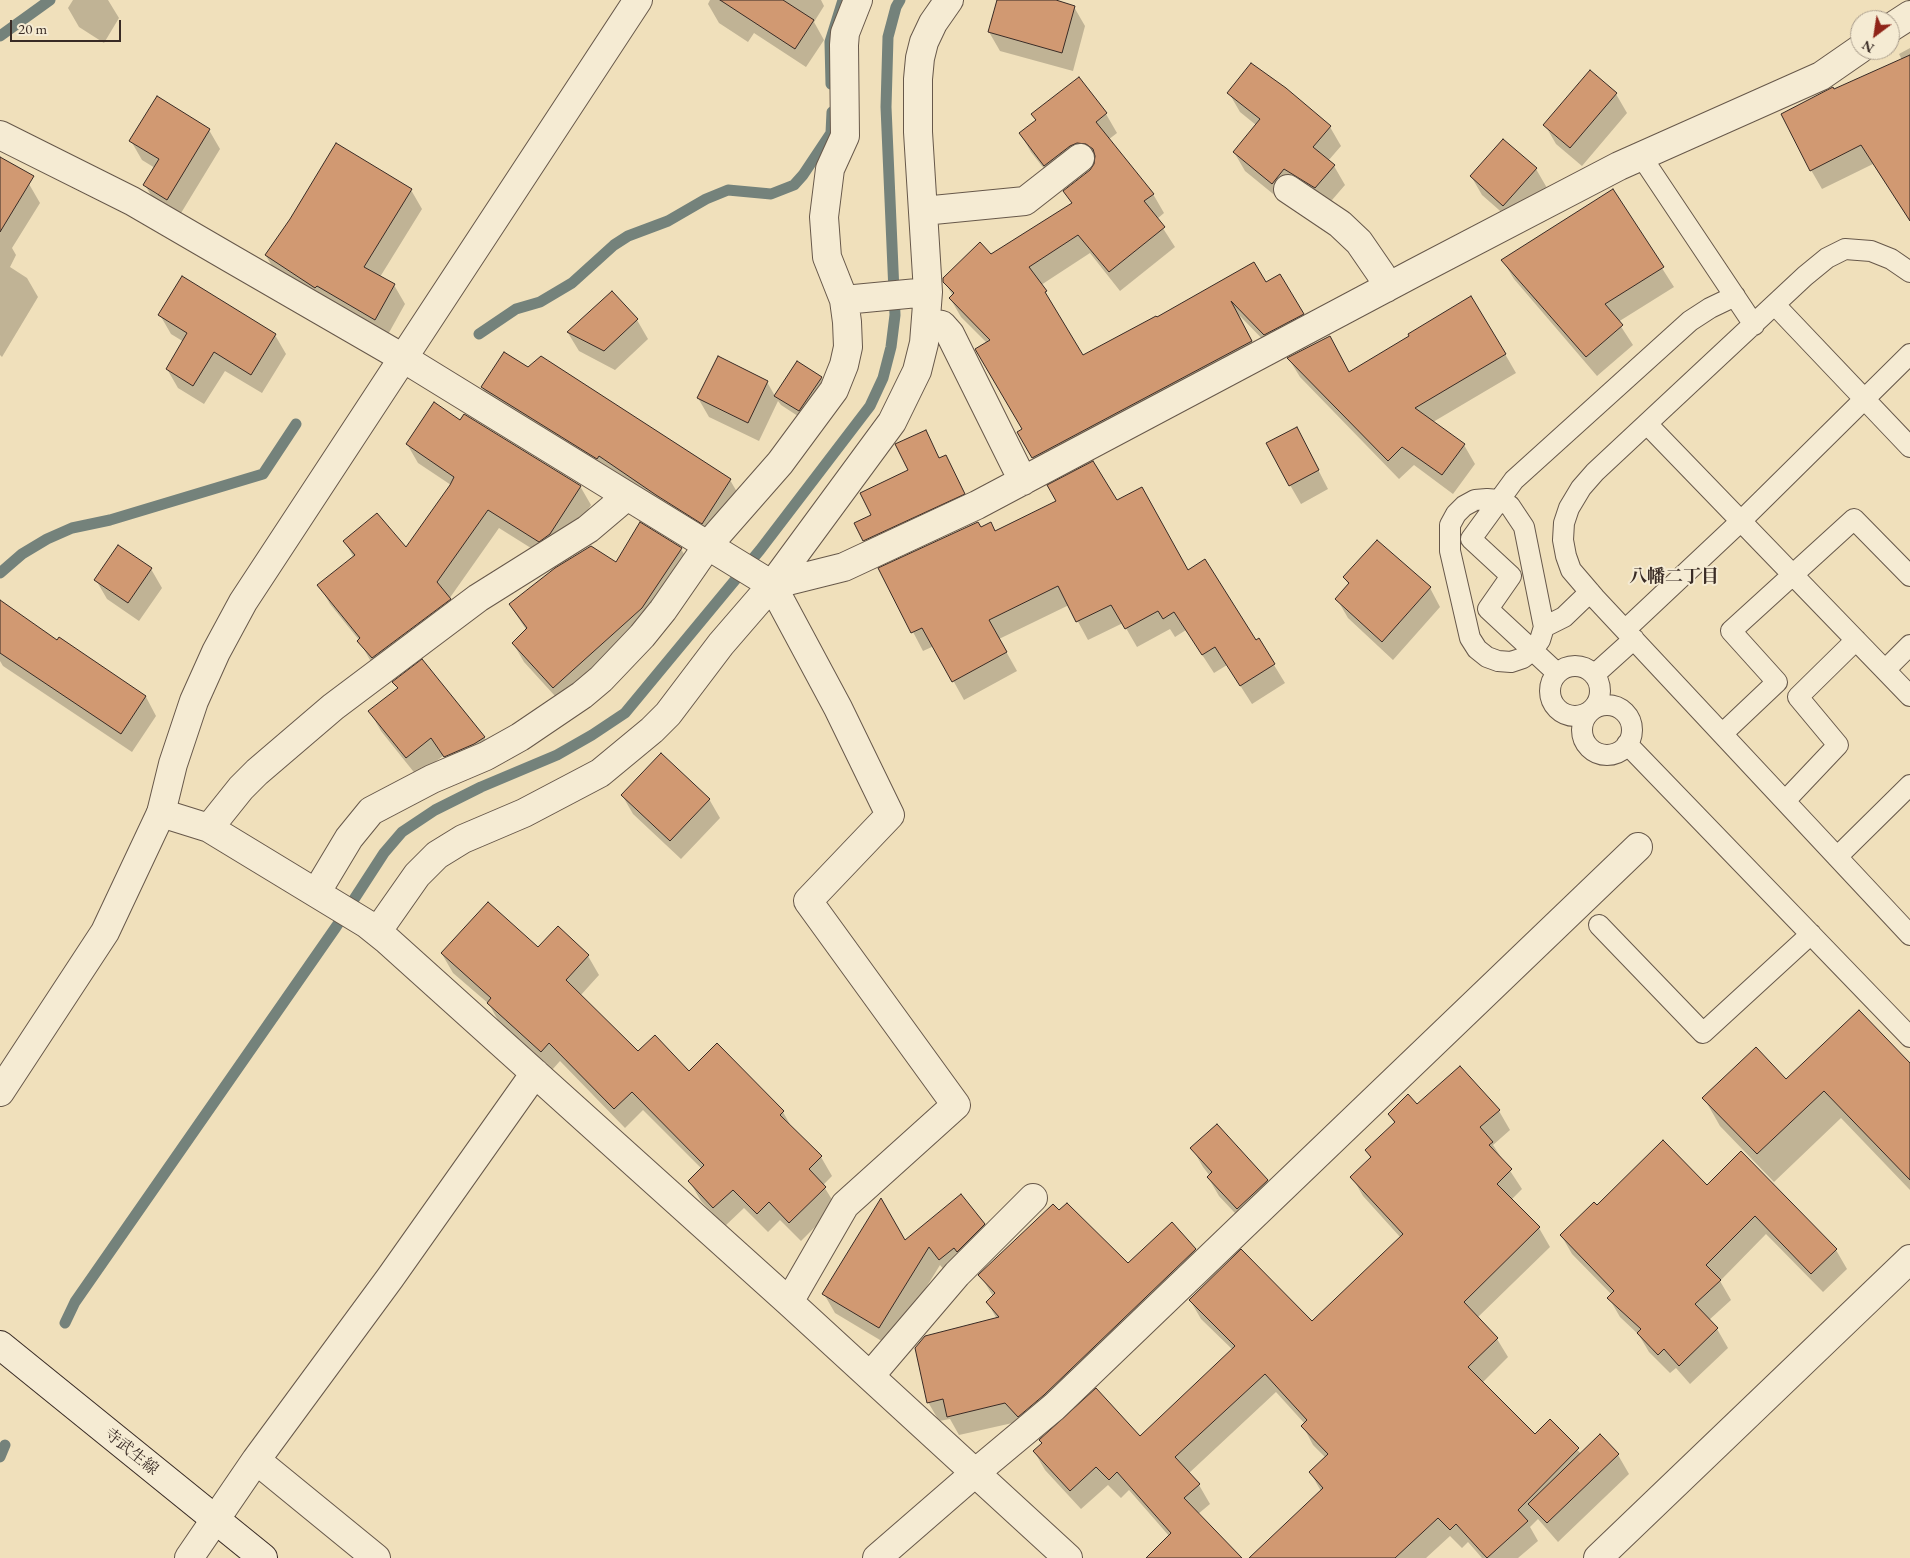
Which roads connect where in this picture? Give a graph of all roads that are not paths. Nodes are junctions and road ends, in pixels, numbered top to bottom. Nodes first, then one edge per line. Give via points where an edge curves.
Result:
1 (638, 0) edge
2 (858, 0) edge
3 (948, 0) edge
4 (1850, 56) edge
5 (0, 135) edge
6 (1641, 156) junction
7 (1080, 158) dead end
8 (1288, 189) dead end
9 (924, 212) junction
10 (1910, 272) edge
11 (1386, 288) junction
12 (922, 293) junction
13 (1734, 296) junction
14 (853, 299) junction
15 (1775, 305) junction
16 (926, 322) junction
17 (1754, 325) junction
18 (1910, 354) edge
19 (403, 358) junction
20 (1864, 399) junction
21 (1647, 424) junction
22 (1910, 447) edge
23 (1023, 481) junction
24 (627, 496) junction
25 (1500, 500) junction
26 (1741, 521) junction
27 (716, 550) junction
28 (1792, 574) junction
29 (1910, 576) edge
30 (769, 583) junction
31 (1590, 592) junction
32 (1544, 627) junction
33 (1629, 635) junction
34 (1856, 640) junction
35 (1910, 646) edge
36 (1534, 650) junction
37 (1885, 670) junction
38 (1557, 673) junction
39 (1594, 675) junction
40 (1910, 696) edge
41 (1591, 712) junction
42 (1722, 734) junction
43 (1627, 744) junction
44 (1910, 785) edge
45 (1785, 801) junction
46 (161, 812) junction
47 (209, 828) junction
48 (1638, 846) dead end
49 (1837, 857) junction
50 (320, 895) junction
51 (1600, 925) dead end
52 (372, 928) junction
53 (1811, 934) junction
54 (1910, 935) edge
55 (1909, 1036) edge
56 (534, 1073) junction
57 (0, 1092) edge
58 (1032, 1198) dead end
59 (1910, 1259) edge
60 (789, 1302) junction
61 (0, 1345) edge
62 (870, 1376) junction
63 (256, 1460) junction
64 (975, 1473) junction
65 (215, 1520) junction
66 (261, 1557) edge
67 (189, 1558) edge
68 (376, 1558) edge
69 (877, 1558) edge
70 (1068, 1558) edge
71 (1598, 1558) edge

1 - 19 street
2 - 14 street via 845,33 845,136 830,168 824,217 827,257
3 - 9 street via 933,23 920,58 918,105
4 - 6 street via 1821,76
5 - 19 street via 132,201
6 - 11 street
6 - 13 lane
7 - 9 street via 1025,201
8 - 11 street via 1340,224 1359,242 1381,274
9 - 12 street
10 - 15 lane via 1871,251 1846,250 1828,258
11 - 23 street
12 - 14 street
12 - 16 street
13 - 17 lane
13 - 25 lane via 1690,321 1514,480
14 - 27 street via 847,322 848,347 834,390
15 - 17 lane
15 - 20 lane
16 - 23 street via 942,325 950,334
16 - 30 street via 917,371 892,422
17 - 21 lane
18 - 20 lane
19 - 24 street
19 - 46 street via 243,602 216,652 194,701
20 - 22 lane
20 - 26 lane
21 - 26 lane
21 - 31 lane via 1595,472 1569,508 1564,523 1566,556 1571,570
23 - 30 street via 844,567
24 - 27 street
24 - 47 street via 588,529 478,598 333,707 257,772
25 - 32 lane via 1510,506 1524,526
25 - 36 lane via 1471,539 1511,576 1488,609
25 - 36 lane via 1476,500 1456,514 1450,525 1450,551 1470,638 1477,649 1487,657 1511,662
26 - 28 lane
26 - 33 lane
27 - 30 street
27 - 50 street via 632,647 582,694 486,756 432,779 371,811 349,838
28 - 29 lane via 1854,519
28 - 34 lane
28 - 42 lane via 1731,631 1777,682
30 - 52 street via 668,714 629,750 600,773 572,789 437,855
30 - 60 street via 838,708 890,815 808,901 956,1105 846,1204
31 - 32 lane via 1564,616
31 - 33 lane
32 - 36 lane
33 - 39 lane
33 - 42 lane
34 - 37 lane
34 - 45 lane via 1798,697 1838,745
35 - 37 lane
36 - 38 lane
37 - 40 lane
38 - 39 lane via 1580,666
38 - 41 lane via 1550,696 1559,710 1574,716
39 - 41 lane via 1600,689
41 - 43 lane via 1606,705 1622,710 1631,724 1632,732
41 - 43 lane via 1583,725 1589,747 1604,755 1619,752
42 - 45 lane
43 - 53 lane
44 - 49 lane
45 - 49 lane
46 - 47 street
46 - 57 street via 105,932
47 - 50 street
48 - 64 street via 1054,1407
49 - 54 lane
50 - 52 street
51 - 53 lane via 1703,1033
52 - 56 street
53 - 55 lane
56 - 60 street
56 - 63 street via 390,1278
58 - 62 street via 957,1274
59 - 71 street
60 - 62 street
61 - 65 street, 寺武生線
62 - 64 street
63 - 65 street
63 - 68 street
64 - 69 street
64 - 70 street
65 - 66 street, 寺武生線
65 - 67 street

